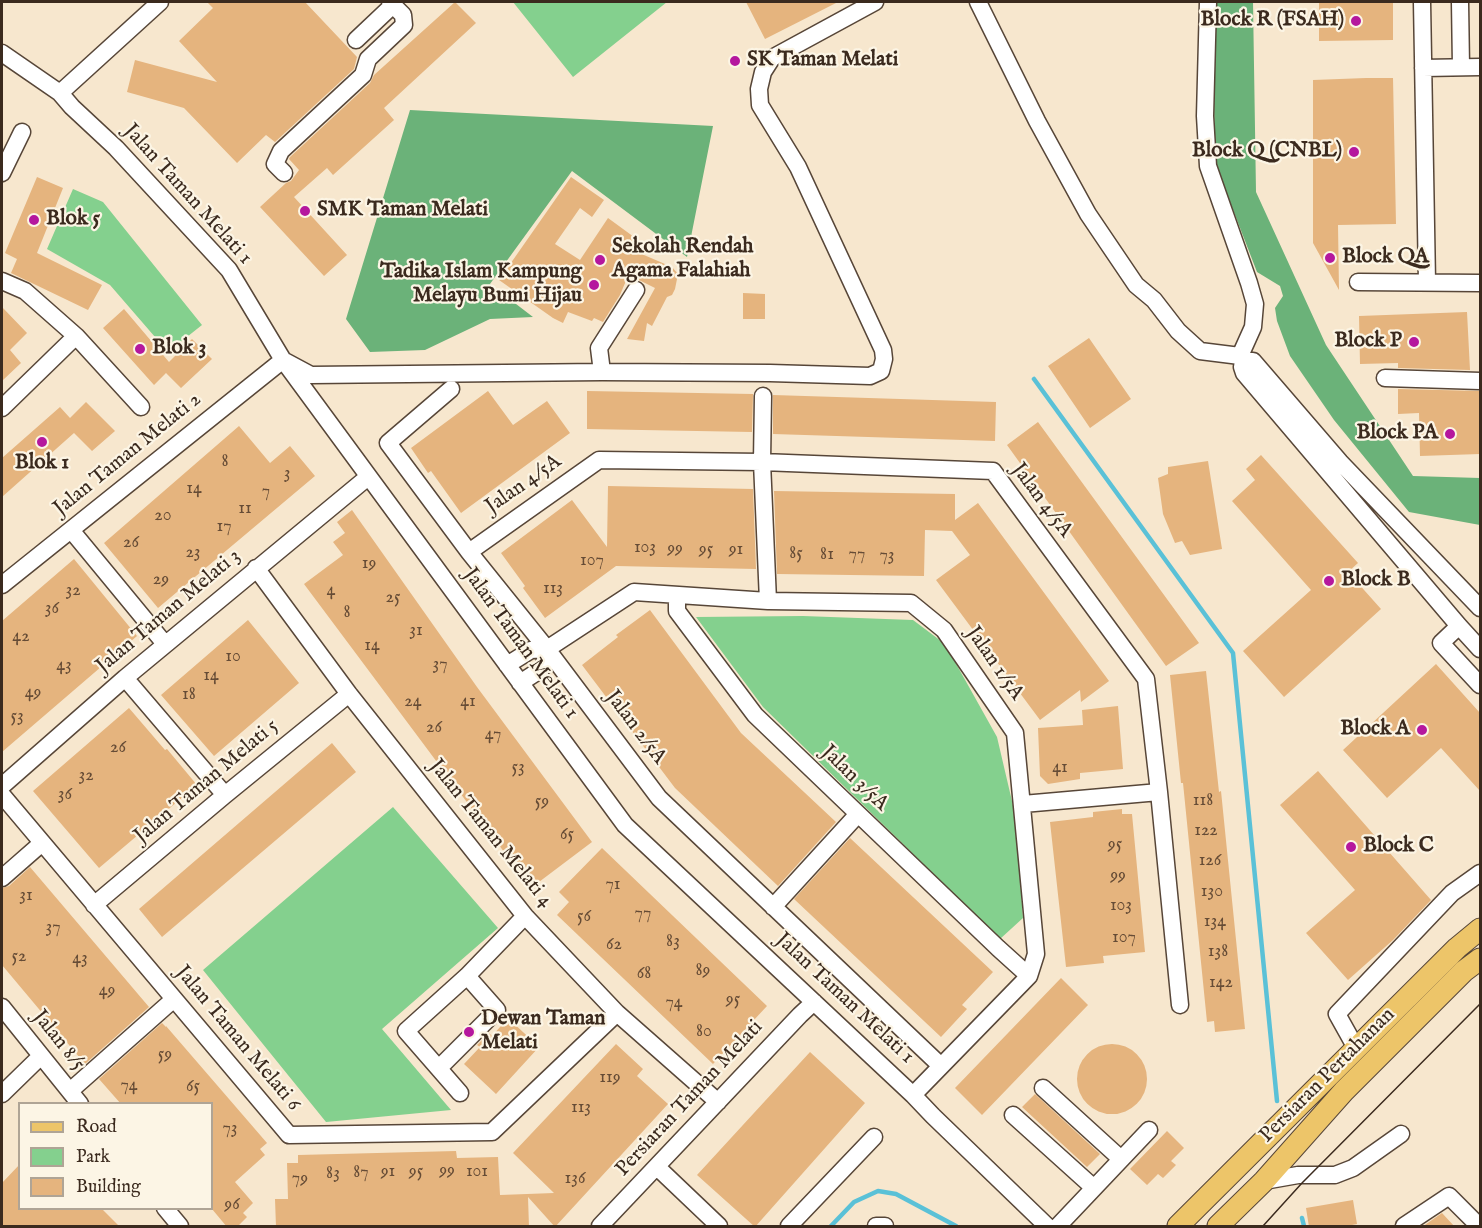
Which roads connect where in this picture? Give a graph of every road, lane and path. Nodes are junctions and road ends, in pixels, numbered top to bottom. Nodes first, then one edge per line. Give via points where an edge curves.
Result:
1 (160, 2) edge
2 (875, 2) edge
3 (978, 2) edge
4 (1208, 2) edge
5 (1422, 2) edge
6 (1460, 2) edge
7 (392, 3) edge
8 (356, 40) dead end
9 (2, 53) edge
10 (1461, 67) junction
11 (1480, 67) edge
12 (1423, 68) junction
13 (60, 93) junction
14 (22, 132) dead end
15 (2, 173) edge
16 (284, 173) dead end
17 (2, 281) edge
18 (1358, 282) dead end
19 (1427, 282) junction
20 (1480, 283) edge
21 (636, 290) dead end
22 (76, 336) junction
23 (1241, 359) junction
24 (283, 360) junction
25 (602, 372) junction
26 (1386, 378) dead end
27 (1480, 381) edge
28 (451, 389) dead end
29 (763, 396) dead end
30 (141, 407) dead end
31 (2, 408) edge
32 (762, 462) junction
33 (368, 477) junction
34 (70, 530) junction
35 (469, 552) junction
36 (256, 568) junction
37 (2, 585) edge
38 (677, 595) junction
39 (768, 601) junction
40 (1480, 608) edge
41 (1459, 626) junction
42 (165, 644) junction
43 (548, 649) junction
44 (1480, 649) edge
45 (507, 665) junction
46 (125, 678) junction
47 (520, 683) junction
48 (1480, 685) edge
49 (349, 694) junction
50 (2, 786) edge
51 (1159, 792) junction
52 (2, 795) edge
53 (225, 795) junction
54 (1023, 804) junction
55 (858, 814) junction
56 (42, 843) junction
57 (1480, 873) edge
58 (2, 878) edge
59 (94, 905) junction
60 (773, 907) junction
61 (525, 916) junction
62 (1480, 929) edge
63 (1480, 959) edge
64 (467, 976) junction
65 (1029, 976) junction
66 (174, 999) junction
67 (814, 1002) junction
68 (1180, 1005) dead end
69 (2, 1007) edge
70 (617, 1013) junction
71 (1356, 1048) junction
72 (41, 1056) junction
73 (941, 1066) junction
74 (438, 1068) junction
75 (1043, 1088) dead end
76 (460, 1093) dead end
77 (2, 1094) edge
78 (913, 1095) junction
79 (75, 1097) edge
80 (718, 1102) junction
81 (1013, 1115) dead end
82 (1149, 1130) dead end
83 (1401, 1134) dead end
84 (874, 1137) dead end
85 (1121, 1159) junction
86 (657, 1167) junction
87 (1264, 1181) junction
88 (1094, 1188) junction
89 (166, 1210) edge
90 (180, 1227) edge
91 (600, 1227) edge
92 (719, 1227) edge
93 (789, 1227) edge
94 (876, 1227) edge
95 (885, 1227) edge
96 (1047, 1227) edge
97 (1058, 1227) edge
98 (1178, 1227) edge
99 (1218, 1227) edge
100 (1404, 1227) edge
101 (1479, 1227) edge

1 - 13 street
2 - 25 street via 772,58 763,72 759,105 798,167 883,350 881,371 870,376
3 - 23 street via 1036,121 1088,214 1136,285 1200,351
4 - 23 street via 1208,166 1255,304 1253,327
5 - 12 street
6 - 10 street
7 - 8 street
7 - 16 street via 404,15 404,25 368,59 363,75 281,151 275,164
9 - 13 street, Jalan Taman Melati 1
10 - 11 street
10 - 12 street
12 - 19 street
13 - 24 street, Jalan Taman Melati 1 via 229,270
14 - 15 street
17 - 22 street via 25,291
18 - 19 street
19 - 20 street
21 - 25 street via 599,348
22 - 30 street
22 - 31 street
23 - 40 street via 1253,362 1340,462
23 - 41 street via 1244,373
24 - 25 street via 311,375
24 - 33 street, Jalan Taman Melati 1
24 - 34 street, Jalan Taman Melati 2
26 - 27 street
28 - 35 street, Jalan 2/5A via 388,443
29 - 32 street
32 - 35 street, Jalan 4/5A via 599,460
32 - 39 street
32 - 51 street, Jalan 4/5A via 993,471 1146,679
33 - 36 street, Jalan Taman Melati 3
33 - 45 street, Jalan Taman Melati 1
34 - 37 street, Jalan Taman Melati 2
34 - 42 street
35 - 43 street, Jalan 2/5A
36 - 42 street, Jalan Taman Melati 3
36 - 49 street, Jalan Taman Melati 4
38 - 39 street, Jalan 1/5A
38 - 43 street, Jalan 1/5A via 634,592
38 - 55 street, Jalan 3/5A via 677,612 755,715
39 - 54 street, Jalan 1/5A via 911,603 944,630 1015,733
41 - 44 street
41 - 48 street via 1441,643
42 - 46 street, Jalan Taman Melati 3
43 - 45 street, Jalan 1/5A via 531,650
43 - 47 street, Jalan 1/5A via 544,666
43 - 60 street, Jalan 2/5A via 659,798
45 - 47 street, Jalan Taman Melati 1
46 - 50 street, Jalan Taman Melati 3
46 - 53 street
47 - 67 street, Jalan Taman Melati 1 via 625,825
49 - 53 street, Jalan Taman Melati 5
49 - 61 street, Jalan Taman Melati 4
51 - 54 street
51 - 68 street, Jalan 4/5A
52 - 56 street, Jalan Taman Melati 6
53 - 59 street, Jalan Taman Melati 5
54 - 65 street, Jalan 1/5A via 1036,954
55 - 60 street
55 - 65 street, Jalan 3/5A
56 - 58 street
56 - 59 street, Jalan Taman Melati 6
57 - 71 street via 1452,893 1337,1014
59 - 66 street, Jalan Taman Melati 6
60 - 73 street, Jalan 2/5A
61 - 64 street
61 - 70 street, Jalan Taman Melati 4
62 - 71 main road, Persiaran Pertahanan
63 - 87 main road, Persiaran Pertahanan via 1344,1091
64 - 74 street via 497,1010
64 - 74 street via 406,1031
65 - 73 street
66 - 70 street, Jalan Taman Melati 6 via 289,1135 492,1132
66 - 79 street
67 - 78 street, Jalan Taman Melati 1
67 - 80 street, Persiaran Taman Melati
69 - 72 street, Jalan 8/5
70 - 80 street, Jalan Taman Melati 4
71 - 98 main road, Persiaran Pertahanan
72 - 77 street
72 - 79 street, Jalan 8/5
73 - 78 street
74 - 76 street
75 - 85 street
78 - 96 street, Jalan Taman Melati 1
80 - 86 street, Persiaran Taman Melati
81 - 88 street
82 - 85 street
83 - 87 street via 1353,1168 1335,1175 1298,1175
84 - 93 street
85 - 88 street
86 - 91 street, Persiaran Taman Melati
86 - 92 street
87 - 99 main road, Persiaran Pertahanan
88 - 97 street
89 - 90 street
94 - 95 street
100 - 101 street via 1449,1196

